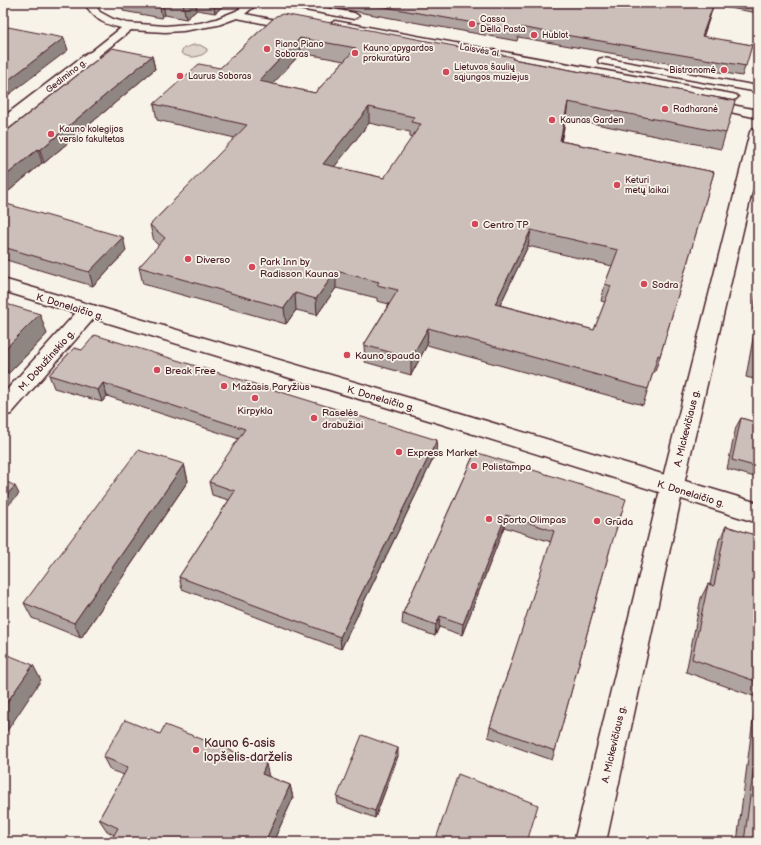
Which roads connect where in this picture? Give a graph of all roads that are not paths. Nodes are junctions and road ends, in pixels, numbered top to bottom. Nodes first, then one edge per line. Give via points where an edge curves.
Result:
1 (89, 3) edge
2 (283, 3) edge
3 (251, 5) edge
4 (235, 15) junction
5 (368, 18) edge
6 (129, 27) junction
7 (300, 28) edge
8 (329, 33) edge
9 (92, 56) joint
10 (594, 60) dead end
11 (583, 81) edge
12 (758, 89) edge
13 (742, 99) dead end
14 (697, 102) edge
15 (758, 114) edge
16 (3, 125) edge
17 (758, 132) edge
18 (3, 286) edge
19 (89, 311) junction
20 (3, 408) edge
21 (672, 487) junction
22 (758, 513) edge
23 (590, 842) edge

1 - 6 street via 96,13 104,18
2 - 5 street
3 - 4 street
3 - 13 street, Laisvės al.
4 - 6 street via 212,24 184,28 156,30
4 - 7 street
6 - 9 street, Gedimino g.
8 - 11 street, Laisvės al.
9 - 16 street, Gedimino g.
10 - 12 street
14 - 15 street
17 - 21 street, A. Mickevičiaus g.
18 - 19 street, K. Donelaičio g.
19 - 20 street, M. Dobužinskio g.
19 - 21 street, K. Donelaičio g.
21 - 22 street, K. Donelaičio g.
21 - 23 street, A. Mickevičiaus g.

